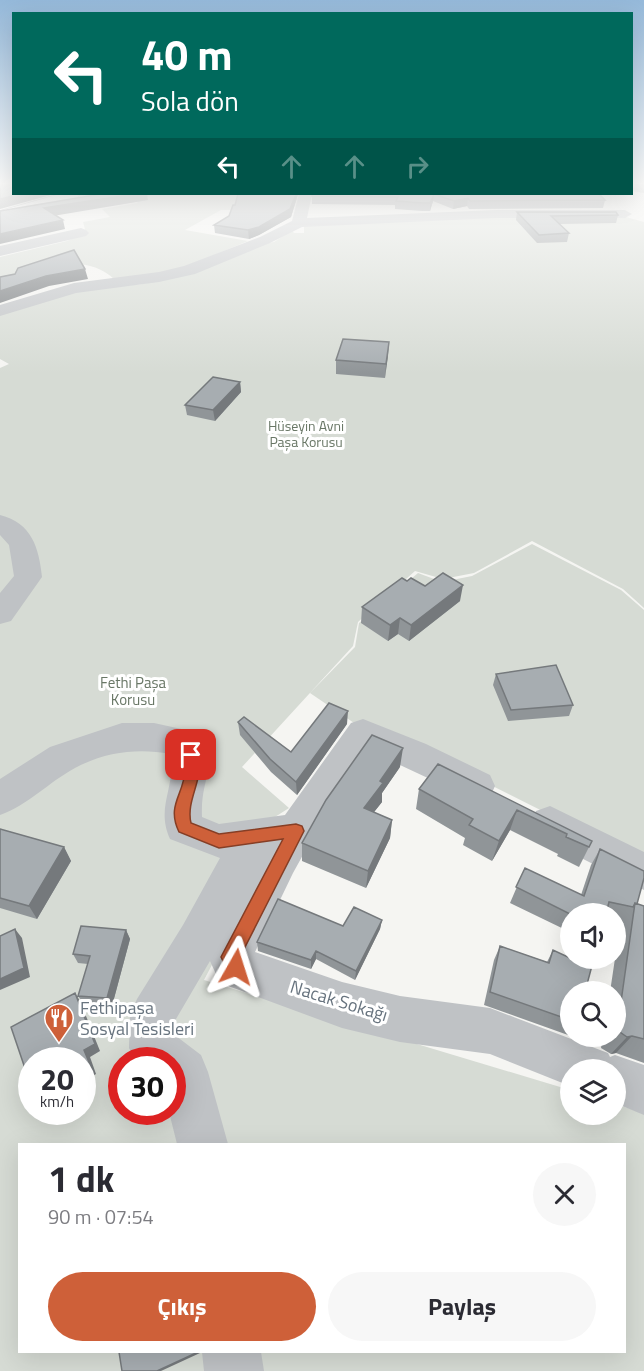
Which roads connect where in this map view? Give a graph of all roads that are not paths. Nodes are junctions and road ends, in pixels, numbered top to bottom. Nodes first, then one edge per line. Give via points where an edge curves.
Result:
1 (23, 246) edge
2 (247, 246) edge
3 (0, 251) edge
4 (0, 311) edge
5 (0, 523) edge
6 (0, 614) edge
7 (0, 799) edge
8 (296, 831) junction
9 (240, 839) junction
10 (644, 872) edge
11 (153, 1047) edge
12 (563, 1059) edge
13 (186, 1080) edge
14 (626, 1083) edge
15 (644, 1090) edge
16 (202, 1143) edge
17 (232, 1353) edge
18 (234, 1371) edge

1 - 3 street
2 - 4 street via 189,270 74,288
5 - 6 street via 24,542 28,577
7 - 9 street via 63,757 122,737 154,737 183,742 191,755 193,771 180,811 184,827 219,841
8 - 9 street
8 - 10 street, Nacak Sokağı via 363,734 413,754
8 - 12 street, Nacak Sokağı via 230,957 236,967 342,1005 400,1019 490,1031
9 - 11 street via 240,864 153,1014
13 - 16 street
14 - 15 street
17 - 18 street

